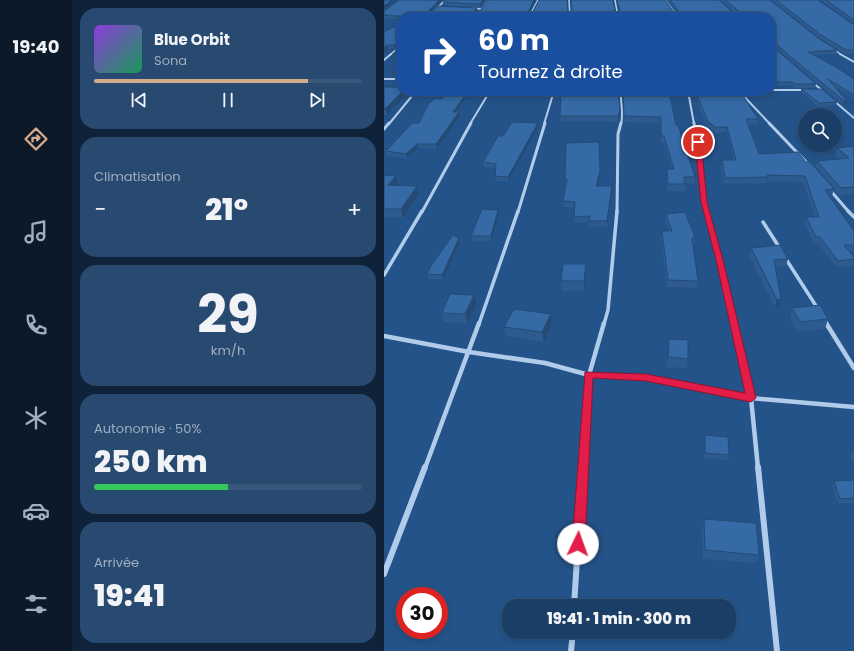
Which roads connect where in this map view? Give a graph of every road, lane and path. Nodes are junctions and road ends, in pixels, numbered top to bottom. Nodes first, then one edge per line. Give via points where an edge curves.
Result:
1 (445, 0) edge
2 (488, 0) edge
3 (538, 0) edge
4 (569, 0) edge
5 (615, 0) edge
6 (665, 0) edge
7 (438, 7) junction
8 (445, 7) edge
9 (466, 8) edge
10 (481, 8) junction
11 (434, 12) edge
12 (479, 12) edge
13 (532, 12) edge
14 (570, 12) edge
15 (617, 12) edge
16 (674, 12) edge
17 (831, 47) edge
18 (396, 49) edge
19 (384, 60) edge
20 (854, 62) edge
21 (384, 79) edge
22 (396, 79) edge
23 (811, 81) edge
24 (776, 90) edge
25 (822, 90) junction
26 (827, 95) edge
27 (412, 96) edge
28 (487, 96) edge
29 (553, 96) edge
30 (620, 96) edge
31 (689, 96) edge
32 (744, 96) edge
33 (832, 99) edge
34 (854, 118) edge
35 (384, 129) edge
36 (811, 167) edge
37 (825, 184) edge
38 (854, 217) edge
39 (762, 222) dead end
40 (384, 274) edge
41 (384, 336) edge
42 (469, 352) junction
43 (854, 368) edge
44 (589, 375) junction
45 (751, 398) junction
46 (854, 407) edge
47 (384, 574) edge
48 (574, 599) edge
49 (572, 639) edge
50 (571, 651) edge
51 (776, 651) edge

1 - 7 street
2 - 10 street
3 - 13 street
4 - 14 street
5 - 15 street
6 - 16 street
7 - 8 street
7 - 11 street
9 - 10 street
10 - 12 street
17 - 20 street
18 - 19 street
21 - 22 street
23 - 25 street
24 - 25 street
25 - 26 street
27 - 35 street
28 - 40 street
29 - 42 street via 516,219
30 - 44 street via 623,116 618,134 617,212 608,310
31 - 45 street via 698,142 704,202 720,260
32 - 36 street
33 - 34 street
37 - 38 street
39 - 43 street
41 - 42 street
42 - 44 street via 545,363
42 - 47 street
44 - 45 street via 646,377
44 - 48 street
45 - 46 street
45 - 51 street
49 - 50 street

